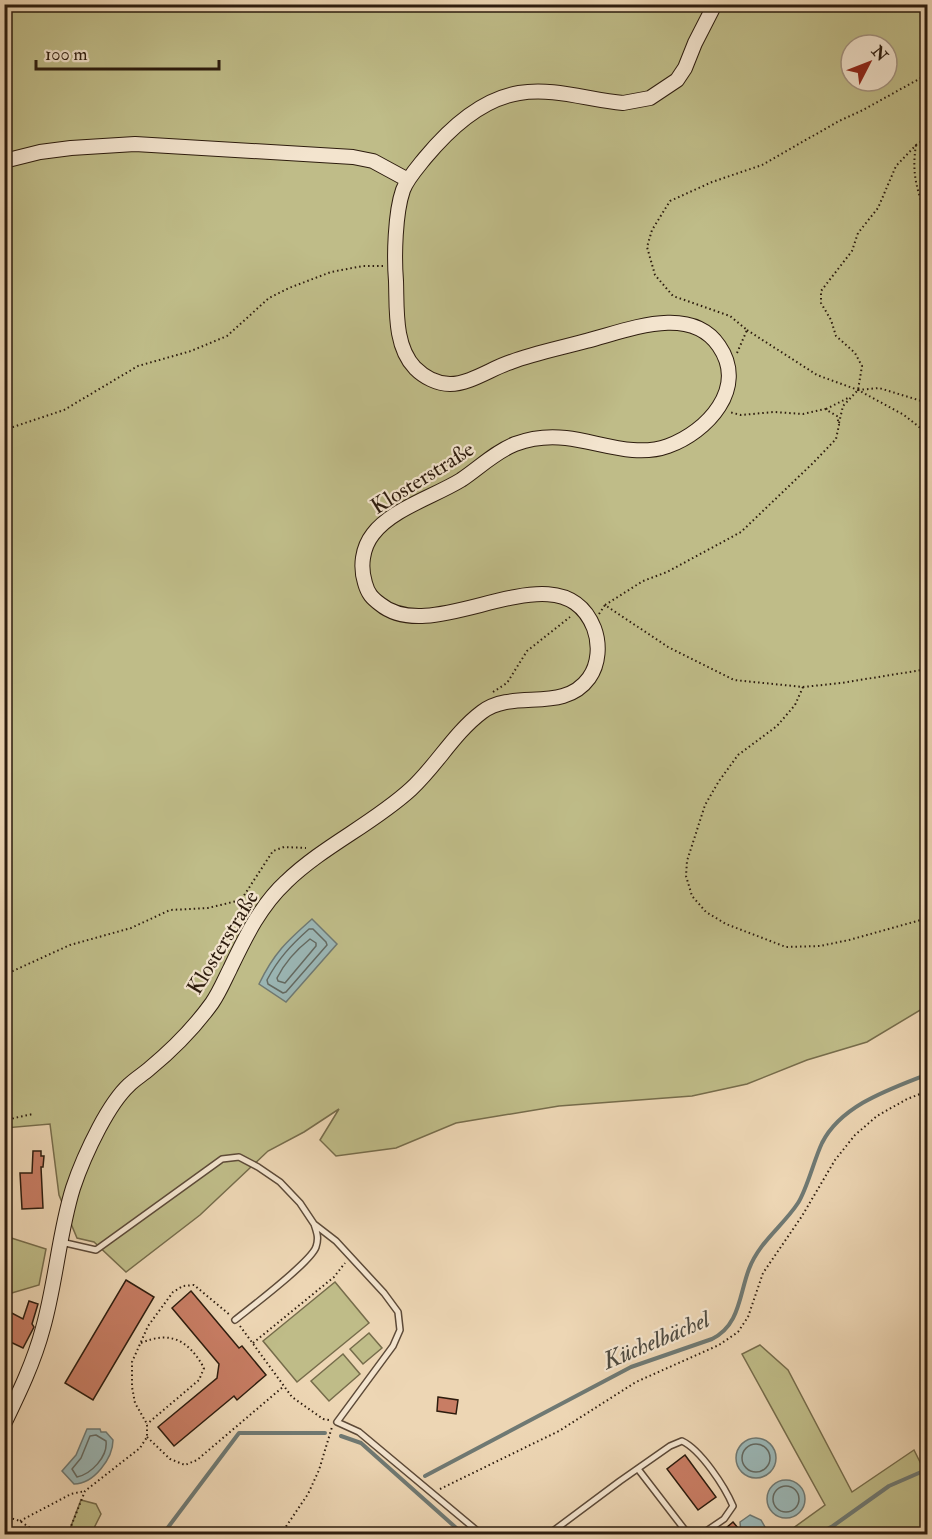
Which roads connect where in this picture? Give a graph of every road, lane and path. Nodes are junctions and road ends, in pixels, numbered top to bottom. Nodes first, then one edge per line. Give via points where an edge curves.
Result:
1 (715, 4) edge
2 (927, 74) edge
3 (927, 137) edge
4 (916, 145) junction
5 (4, 160) edge
6 (408, 180) junction
7 (927, 220) edge
8 (395, 266) junction
9 (747, 330) junction
10 (728, 363) junction
11 (858, 390) junction
12 (851, 397) junction
13 (927, 403) edge
14 (825, 409) junction
15 (718, 410) junction
16 (839, 425) junction
17 (4, 430) edge
18 (927, 434) edge
19 (605, 605) junction
20 (582, 608) junction
21 (592, 624) junction
22 (927, 669) edge
23 (803, 687) junction
24 (490, 693) dead end
25 (309, 848) dead end
26 (927, 918) edge
27 (4, 975) edge
28 (927, 1091) edge
29 (33, 1114) dead end
30 (4, 1122) edge
31 (314, 1224) junction
32 (61, 1242) junction
33 (350, 1256) junction
34 (235, 1320) junction
35 (253, 1343) junction
36 (140, 1344) junction
37 (284, 1386) junction
38 (334, 1421) junction
39 (4, 1424) edge
40 (147, 1424) junction
41 (147, 1437) junction
42 (638, 1469) junction
43 (85, 1491) junction
44 (432, 1492) junction
45 (4, 1516) edge
46 (20, 1521) junction
47 (39, 1534) edge
48 (68, 1534) edge
49 (281, 1534) edge
50 (481, 1534) edge
51 (549, 1534) edge
52 (688, 1534) edge
53 (702, 1534) edge

1 - 6 main road via 682,74 661,92 623,103 548,93 511,94 472,113 449,131
2 - 9 path via 762,165 670,201 652,230 647,247 656,275 673,296 729,316
3 - 4 path
4 - 7 path via 913,164
4 - 11 path via 896,166 852,251 821,291 821,303 836,336 855,353 862,366
5 - 6 main road via 71,148 135,144 353,157 373,161
6 - 8 main road via 401,201
8 - 10 main road via 400,339 417,370 432,380 447,384 463,381 530,356 644,325 672,322 709,334
8 - 17 path via 331,272 289,288 269,297 227,336 138,366 64,410
9 - 10 path via 736,357
9 - 11 path via 817,375
10 - 15 main road, Klosterstraße via 725,396
11 - 12 path
11 - 13 path via 879,388
11 - 18 path via 904,415
12 - 14 path
12 - 16 path via 843,406
14 - 15 path via 803,414 741,415
14 - 16 path via 837,416
15 - 20 main road, Klosterstraße via 699,430 656,450 630,450 566,438 530,439 507,447 443,490 395,514 376,529 365,547 364,581 371,597 387,610 407,616 425,617 538,594 564,597
16 - 19 path via 836,439 741,532 668,572 643,581
19 - 21 path
19 - 23 path via 668,647 734,680
20 - 21 main road, Klosterstraße
20 - 24 path via 527,651 507,683
21 - 32 main road, Klosterstraße via 598,656 592,674 575,692 553,700 506,702 486,708 415,786 294,875 265,905 217,997 194,1026 127,1087 112,1106 81,1167
22 - 23 path
23 - 26 path via 795,705 777,726 738,755 705,805 687,861 686,876 692,896 706,912 726,924 786,947 820,946
25 - 27 path via 273,851 241,900 208,908 170,910 131,928 70,945
28 - 44 path via 877,1116 835,1160 763,1273 748,1317 738,1332 719,1345 636,1382 559,1431
29 - 30 path
31 - 32 lane via 280,1182 239,1157 222,1159 96,1250
31 - 33 lane
31 - 34 lane via 319,1236 315,1250
32 - 39 main road, Klosterstraße via 44,1325
33 - 35 path via 334,1277
33 - 38 lane via 398,1312 400,1330 393,1346
34 - 35 path
34 - 36 path via 194,1285 183,1286 173,1292
35 - 37 path
36 - 40 path via 132,1362 132,1387 135,1403
36 - 40 path via 155,1337 170,1337 197,1354 204,1368 199,1380
37 - 38 path via 292,1397 323,1419
37 - 41 path via 197,1460 185,1465 170,1459
38 - 44 lane via 359,1432
38 - 49 path via 308,1494
40 - 41 path
41 - 43 path via 140,1448
42 - 51 lane
42 - 52 lane
42 - 53 lane via 670,1446 682,1441 690,1445 733,1506 724,1519
43 - 46 path via 71,1494
43 - 48 path
44 - 50 lane
45 - 46 path
46 - 47 path

